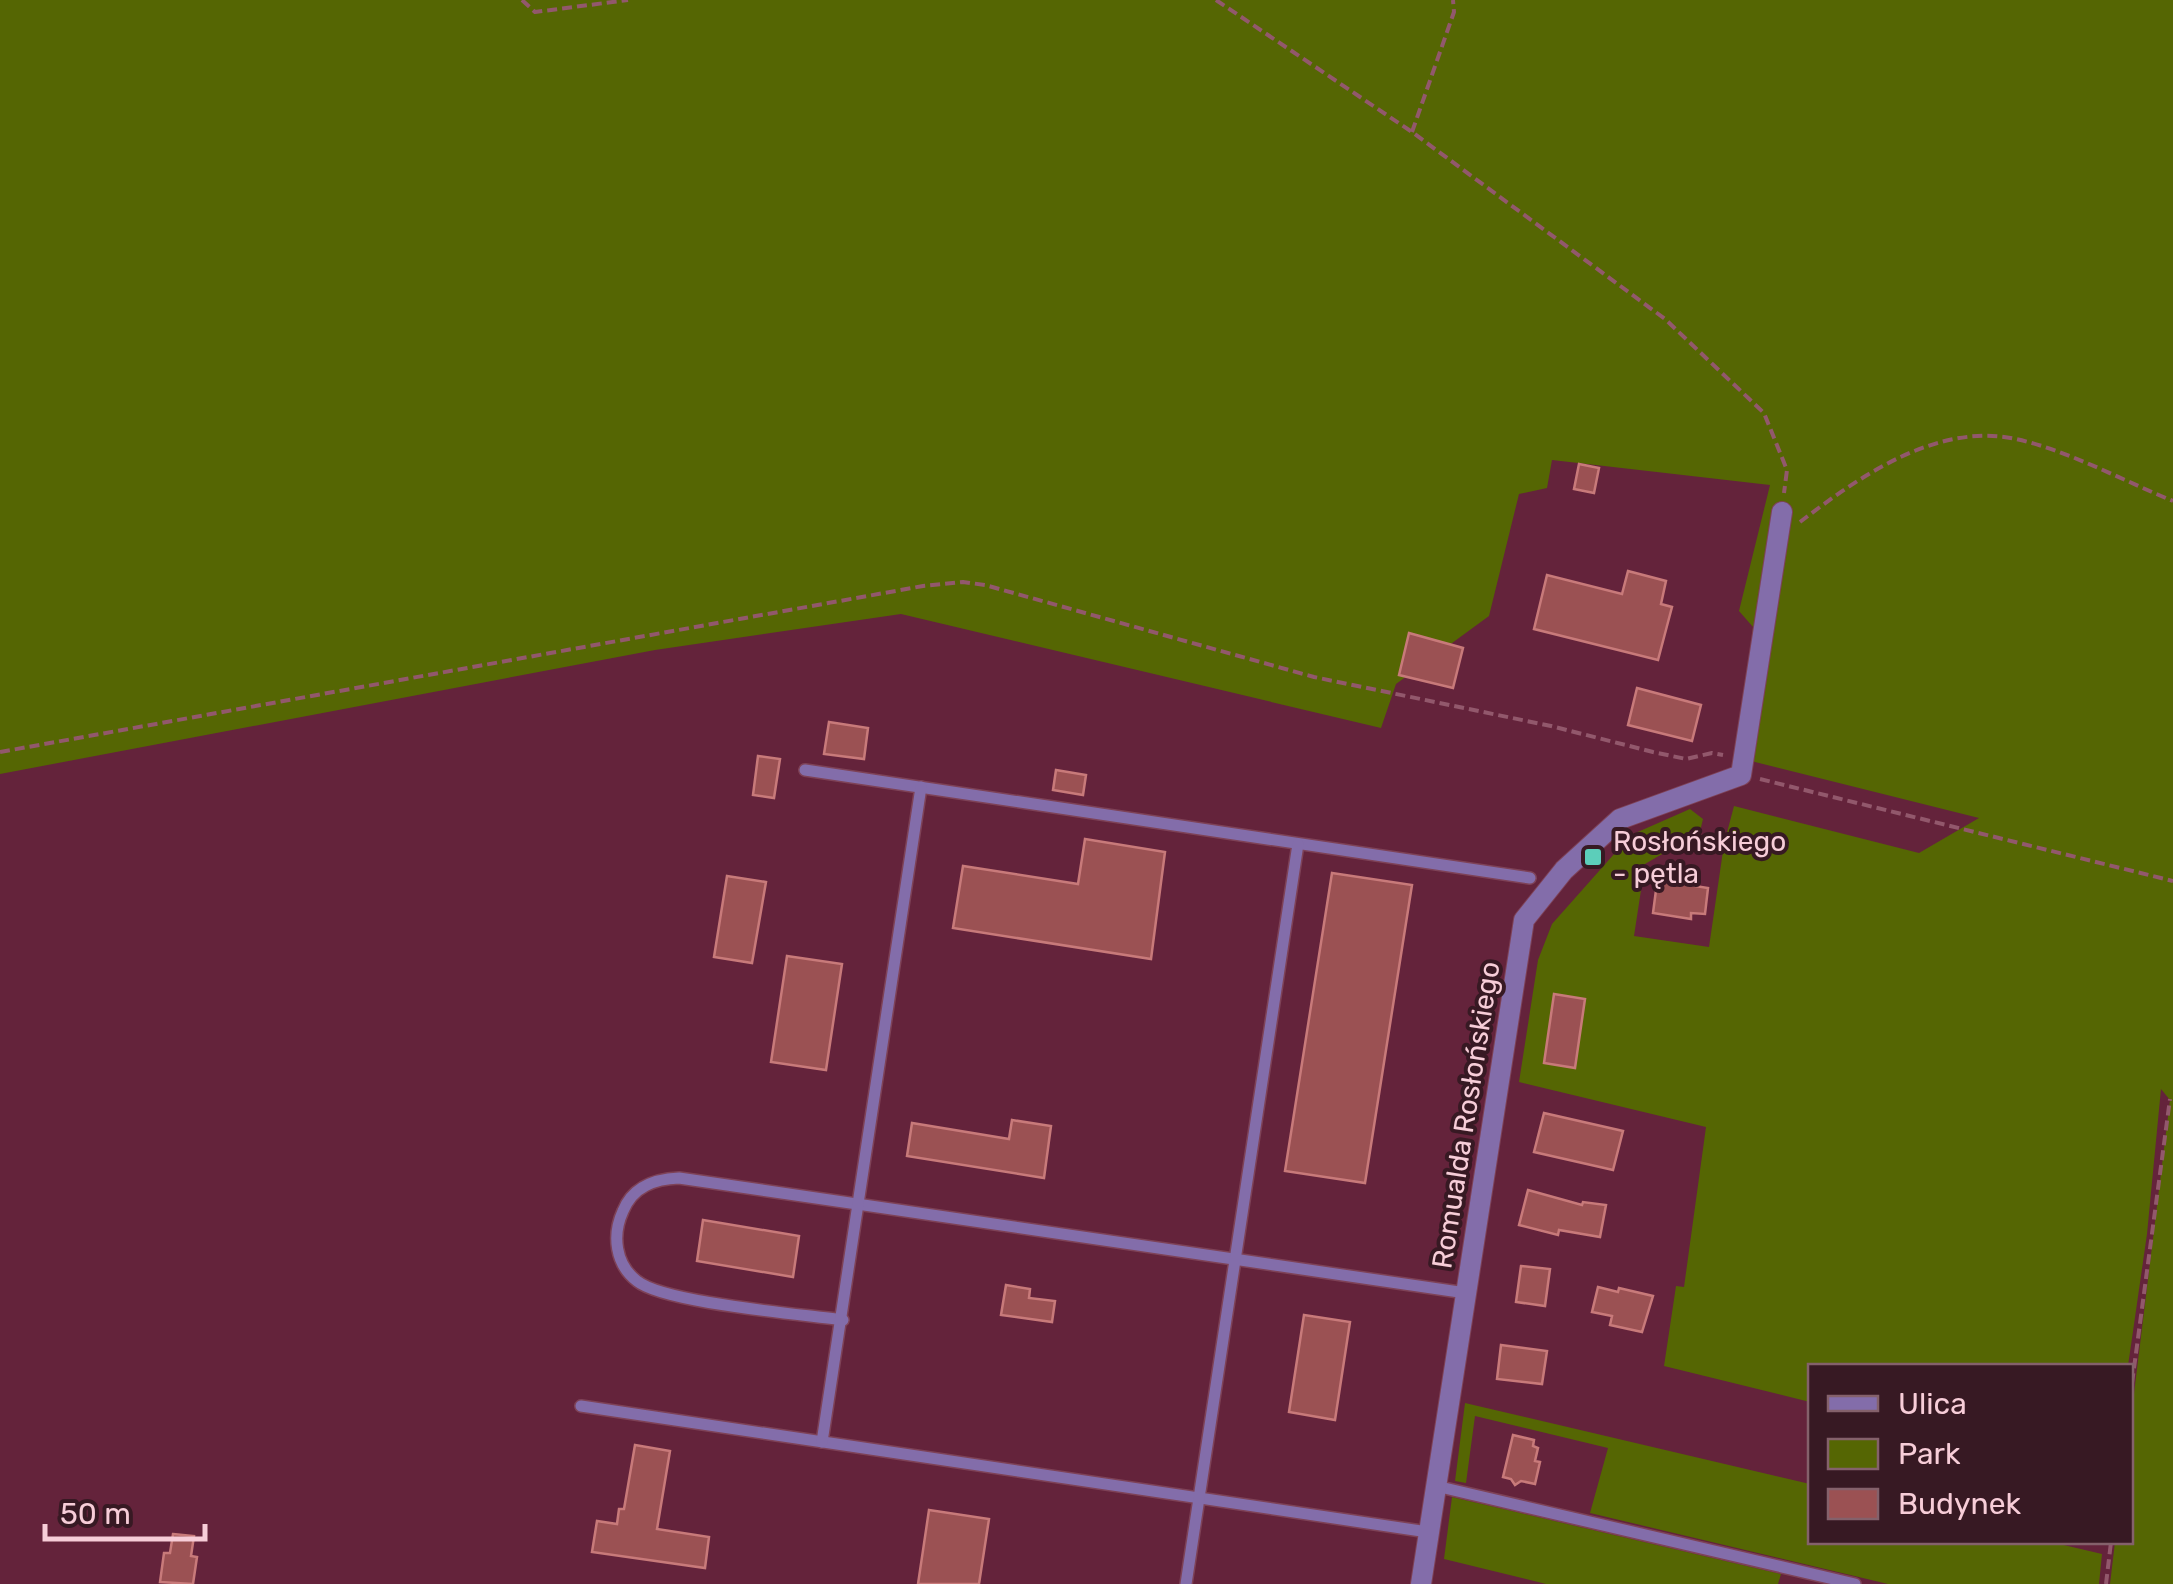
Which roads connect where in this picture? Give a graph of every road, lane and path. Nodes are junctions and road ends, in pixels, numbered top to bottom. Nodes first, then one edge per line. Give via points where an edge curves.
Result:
1 (522, 0) edge
2 (628, 0) edge
3 (1216, 0) edge
4 (1453, 0) edge
5 (1412, 132) junction
6 (2173, 501) edge
7 (1786, 521) junction
8 (0, 752) edge
9 (1742, 767) junction
10 (805, 770) dead end
11 (920, 787) junction
12 (1298, 844) junction
13 (1530, 878) dead end
14 (2173, 880) edge
15 (2170, 1100) dead end
16 (860, 1204) junction
17 (1235, 1259) junction
18 (1466, 1293) junction
19 (843, 1320) junction
20 (2133, 1376) edge
21 (580, 1406) dead end
22 (822, 1442) junction
23 (1436, 1486) junction
24 (1199, 1499) junction
25 (1428, 1532) junction
26 (2111, 1544) edge
27 (1186, 1584) edge
28 (1421, 1584) edge
29 (1855, 1584) edge
30 (2106, 1584) edge

1 - 2 path via 535,12
3 - 5 path
4 - 5 path
5 - 7 path via 1665,319 1764,412 1787,470
6 - 7 path via 2015,439 1964,436 1922,447
7 - 9 street
8 - 9 path via 963,582 1314,677 1686,759 1712,753
9 - 14 path
9 - 18 street, Romualda Rosłońskiego via 1620,819 1564,870 1524,920
10 - 11 lane
11 - 12 lane
11 - 16 lane
12 - 13 lane
12 - 17 lane
15 - 20 path
16 - 17 lane
16 - 19 lane
16 - 19 lane via 659,1179 634,1193 616,1237 626,1270 653,1290
17 - 18 lane
17 - 24 lane
18 - 23 street, Romualda Rosłońskiego
19 - 22 lane
21 - 22 lane
22 - 24 lane
23 - 25 street, Romualda Rosłońskiego
23 - 29 lane
24 - 25 lane
24 - 27 lane
25 - 28 street, Romualda Rosłońskiego
26 - 30 path

